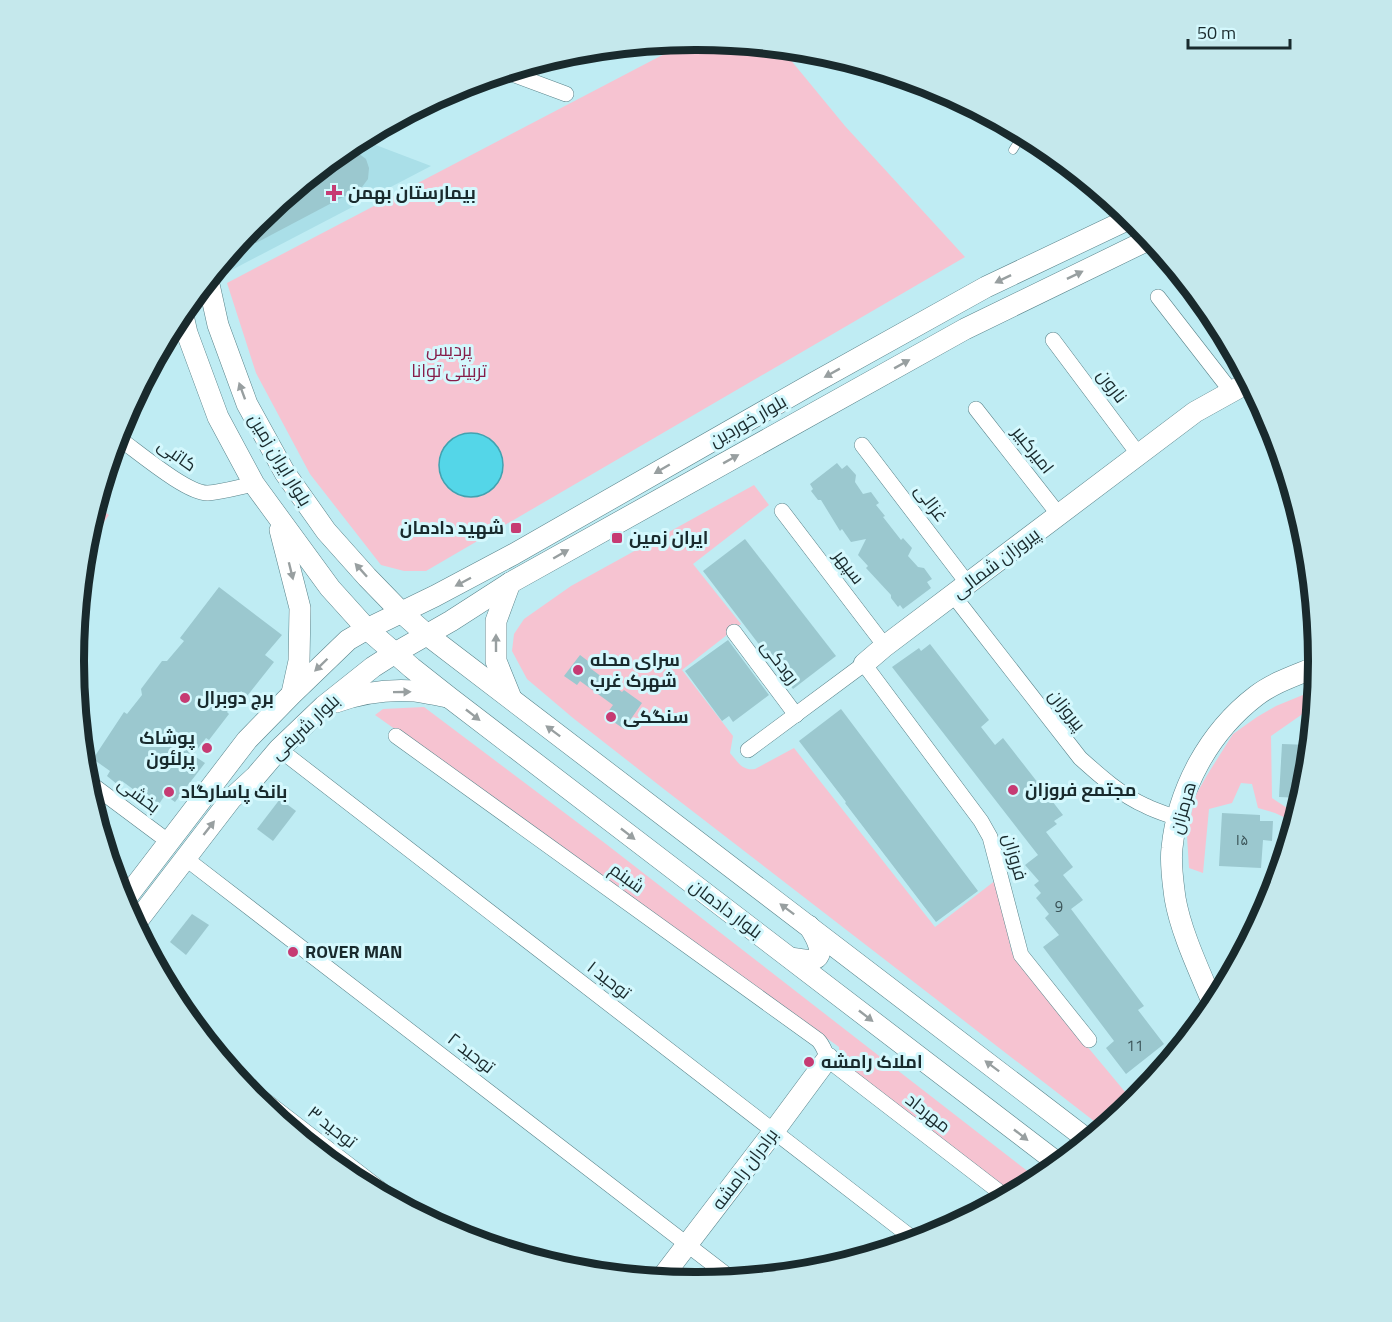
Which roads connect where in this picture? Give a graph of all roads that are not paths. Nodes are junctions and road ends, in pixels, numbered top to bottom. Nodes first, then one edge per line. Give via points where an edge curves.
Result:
1 (518, 76) edge
2 (566, 94) dead end
3 (1018, 142) edge
4 (1013, 150) dead end
5 (1121, 223) edge
6 (1142, 243) edge
7 (210, 290) edge
8 (1158, 297) dead end
9 (185, 325) edge
10 (1053, 340) dead end
11 (1240, 386) edge
12 (976, 409) dead end
13 (125, 443) edge
14 (862, 445) dead end
15 (1139, 455) junction
16 (254, 484) junction
17 (782, 511) dead end
18 (276, 515) junction
19 (1059, 515) junction
20 (510, 583) junction
21 (960, 590) junction
22 (402, 612) junction
23 (366, 628) junction
24 (734, 632) dead end
25 (426, 634) junction
26 (885, 646) junction
27 (395, 653) junction
28 (864, 664) junction
29 (1308, 670) edge
30 (292, 694) junction
31 (450, 698) junction
32 (511, 698) junction
33 (324, 706) junction
34 (796, 715) junction
35 (396, 736) dead end
36 (279, 749) junction
37 (748, 750) dead end
38 (98, 789) edge
39 (1177, 818) junction
40 (169, 842) junction
41 (185, 858) junction
42 (130, 893) edge
43 (141, 916) edge
44 (809, 926) junction
45 (791, 958) junction
46 (866, 969) junction
47 (1209, 994) edge
48 (839, 995) junction
49 (1089, 1040) dead end
50 (828, 1058) junction
51 (774, 1131) junction
52 (1082, 1135) edge
53 (316, 1139) edge
54 (330, 1150) edge
55 (1051, 1158) edge
56 (1000, 1192) edge
57 (908, 1234) edge
58 (687, 1245) junction
59 (667, 1271) edge
60 (721, 1271) edge

1 - 2 street
3 - 4 lane
5 -> 22 main road, بلوار خوردین via 986,287 514,555
20 -> 6 main road, بلوار خوردین via 964,329
22 -> 7 main road, بلوار ایران زمین via 326,531 285,473 247,404 218,325
8 - 11 street
9 - 16 main road, بلوار ایران زمین via 218,417
10 - 15 street, نارون
11 - 15 main road, پیروزان شمالی via 1195,412
12 - 19 street, امیرکبیر
13 - 16 street, کاتبی via 196,491 207,493
14 - 21 street, غزالی
15 - 19 main road, پیروزان شمالی
16 - 18 main road, بلوار ایران زمین
17 - 26 street, سپهر
18 - 23 main road, بلوار ایران زمین via 330,588
18 -> 30 main road via 300,608 299,661
19 - 21 main road, پیروزان شمالی
20 - 25 main road, بلوار خوردین
32 -> 20 main road via 496,661 496,621
21 - 26 main road, پیروزان شمالی
21 - 39 street, پیروزان via 1080,758 1126,795
22 - 23 main road, بلوار خوردین
22 - 25 main road, بلوار ایران زمین
23 - 27 main road, بلوار ایران زمین
23 -> 30 main road, بلوار شریفی via 348,640
24 - 34 street, رودکی
25 - 27 main road, بلوار خوردین
25 - 32 main road, بلوار دادمان
26 - 28 main road, پیروزان شمالی
27 - 31 main road, بلوار دادمان
27 - 33 main road, بلوار شریفی
28 - 34 street, پیروزان شمالی
28 - 49 street, فروزان via 986,829 1021,955
29 - 39 main road, هرمزان via 1257,695 1232,717 1196,768
30 - 40 main road, بلوار شریفی via 247,740
33 -> 31 main road via 377,692 414,691
31 -> 45 main road, بلوار دادمان
44 -> 32 main road, بلوار دادمان
33 - 36 main road, بلوار شریفی
34 - 37 street, پیروزان شمالی
35 - 50 street, شبنم via 818,1040
41 -> 36 main road, بلوار شریفی via 231,799
36 - 51 street, توحید ۱
38 - 40 street, بخشی
39 - 47 main road, هرمزان via 1172,850 1176,902
40 - 42 main road, بلوار شریفی
41 - 43 main road, بلوار شریفی
41 - 58 street, توحید ۲
44 - 45 main road via 818,943 818,957
44 - 46 main road, بلوار دادمان
45 - 48 main road, بلوار دادمان
46 - 48 main road via 844,976
52 -> 46 main road, بلوار دادمان
48 -> 55 main road, بلوار دادمان
50 - 51 main road, برادران رامشه
50 - 56 street, مهرداد
51 - 57 street, توحید ۱
51 - 58 main road, برادران رامشه
53 - 54 street, توحید ۳
58 - 59 main road, برادران رامشه
58 - 60 street, توحید ۲

